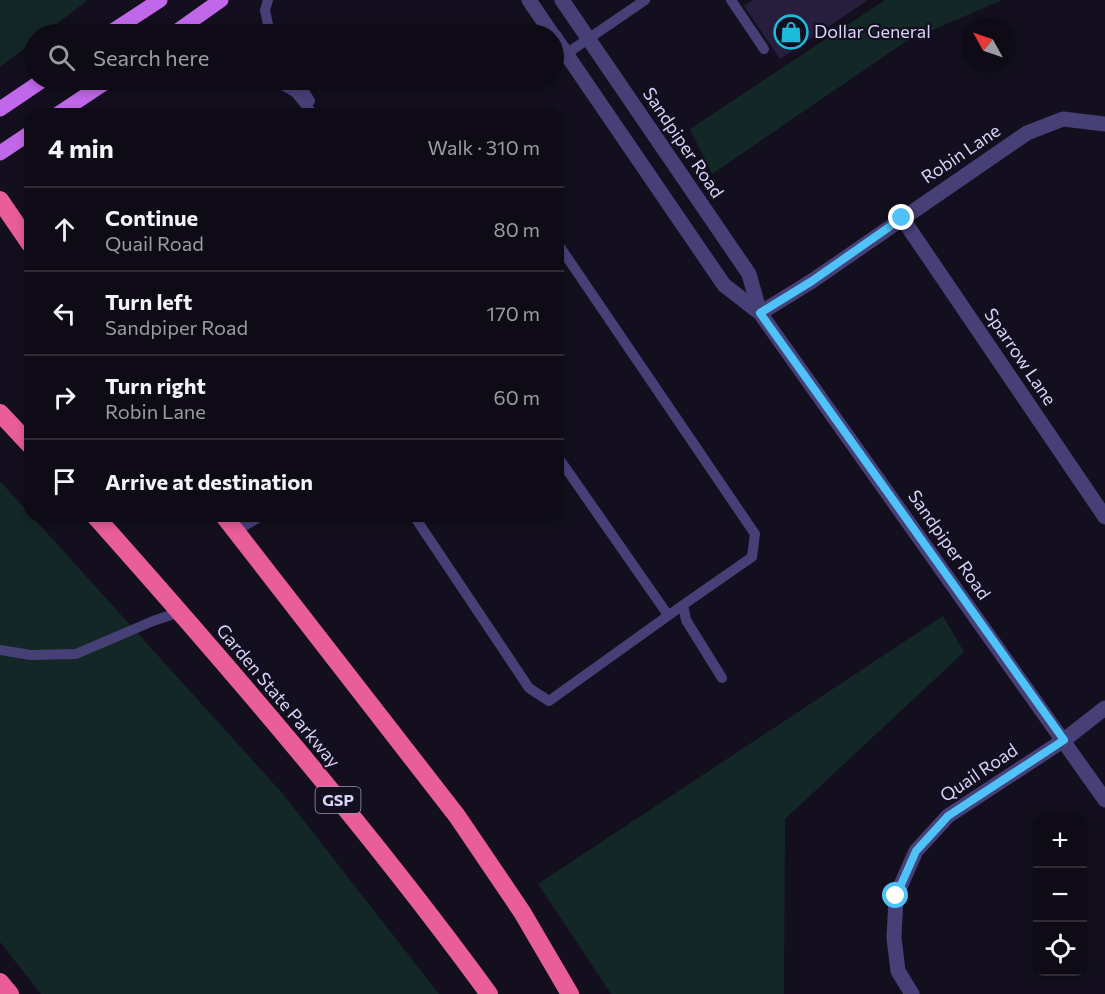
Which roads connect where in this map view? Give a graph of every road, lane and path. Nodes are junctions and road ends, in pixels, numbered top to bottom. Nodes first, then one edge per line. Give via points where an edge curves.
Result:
1 (160, 0) edge
2 (221, 0) edge
3 (268, 0) edge
4 (529, 0) edge
5 (562, 0) edge
6 (645, 0) edge
7 (731, 0) edge
8 (123, 24) edge
9 (187, 24) edge
10 (268, 24) edge
11 (545, 24) edge
12 (588, 38) junction
13 (764, 50) dead end
14 (564, 51) edge
15 (566, 54) junction
16 (28, 90) edge
17 (94, 90) edge
18 (291, 90) edge
19 (302, 90) edge
20 (66, 108) edge
21 (310, 108) edge
22 (312, 108) edge
23 (0, 109) edge
24 (1105, 124) edge
25 (24, 136) edge
26 (0, 153) edge
27 (0, 200) edge
28 (902, 218) junction
29 (24, 235) edge
30 (564, 253) edge
31 (760, 313) junction
32 (0, 413) edge
33 (24, 439) edge
34 (564, 466) edge
35 (1105, 517) edge
36 (100, 522) edge
37 (229, 522) edge
38 (251, 522) edge
39 (418, 522) edge
40 (236, 531) junction
41 (683, 605) junction
42 (180, 612) junction
43 (668, 615) junction
44 (0, 650) edge
45 (722, 678) dead end
46 (1105, 708) edge
47 (1064, 740) junction
48 (1105, 800) edge
49 (0, 982) edge
50 (10, 994) edge
51 (489, 994) edge
52 (570, 994) edge
53 (912, 994) edge

1 - 8 main road
2 - 9 main road
3 - 10 lane via 264,10
4 - 11 street, Sandpiper Road
5 - 12 street, Sandpiper Road
6 - 12 lane
7 - 13 lane
12 - 15 lane
12 - 31 street, Sandpiper Road via 749,274
14 - 15 street, Sandpiper Road
15 - 31 street, Sandpiper Road via 724,285
16 - 23 main road
17 - 20 main road
18 - 21 lane
19 - 22 lane
24 - 28 street, Robin Lane via 1063,119 1027,133
25 - 26 main road
27 - 29 highway
28 - 31 street, Robin Lane
28 - 35 street, Sparrow Lane
30 - 41 lane via 755,534 752,557
31 - 47 street, Sandpiper Road
32 - 33 highway
34 - 43 lane
36 - 42 highway, Garden State Parkway / GSP
37 - 40 highway
38 - 40 lane
39 - 43 lane via 529,688 549,701
40 - 52 highway via 464,826 522,912
41 - 43 lane
41 - 45 lane via 686,620
42 - 44 lane via 76,654 31,656
42 - 51 highway, Garden State Parkway / GSP via 350,815
46 - 47 street, Quail Road
47 - 48 street, Sandpiper Road
47 - 53 street, Quail Road via 948,816 916,851 896,896 894,938 898,971
49 - 50 highway

